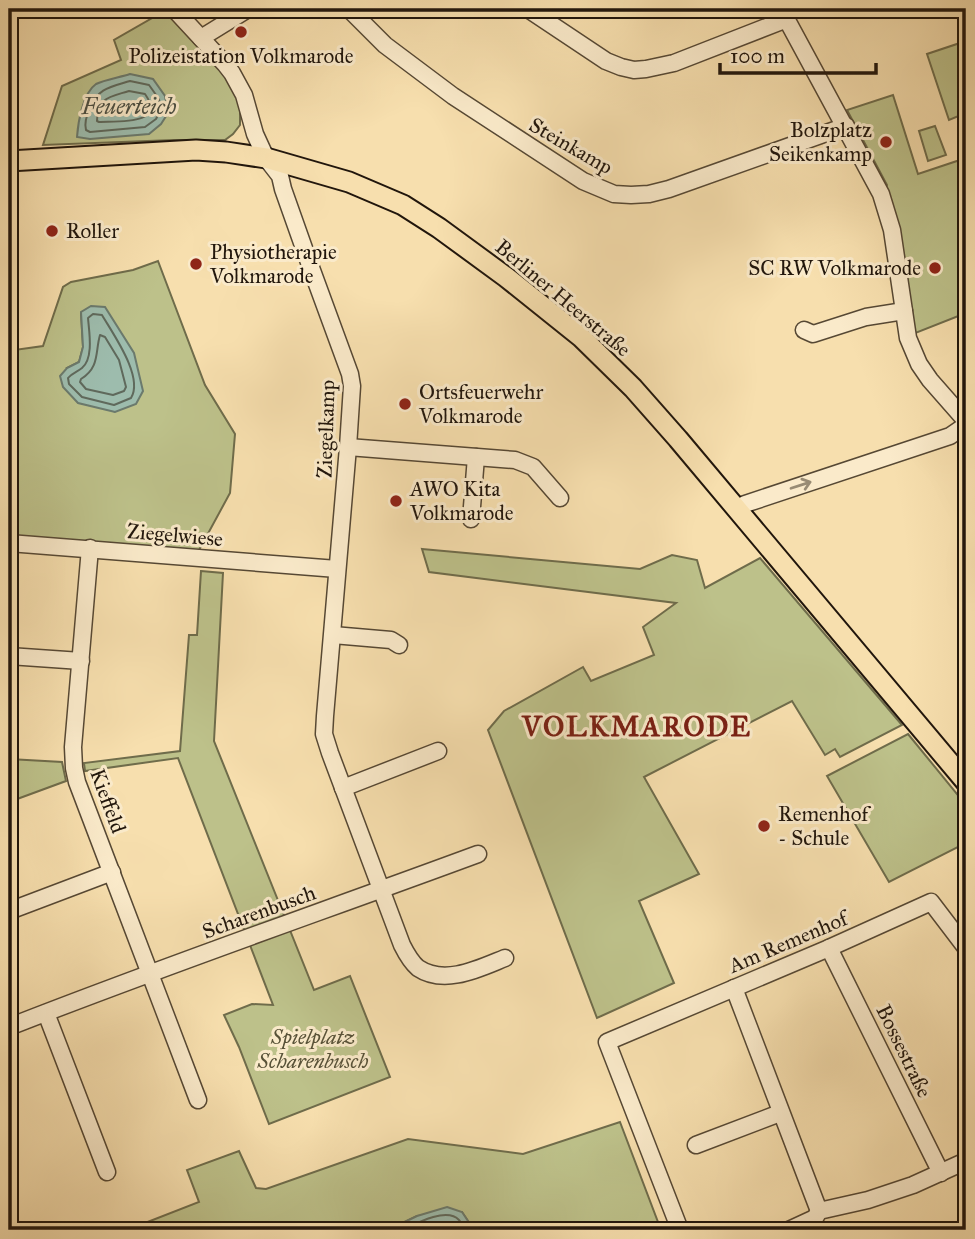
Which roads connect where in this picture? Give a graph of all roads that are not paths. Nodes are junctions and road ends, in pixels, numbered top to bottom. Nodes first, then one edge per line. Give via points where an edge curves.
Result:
1 (174, 9) edge
2 (248, 9) edge
3 (349, 9) edge
4 (528, 9) edge
5 (784, 14) edge
6 (201, 38) junction
7 (846, 126) junction
8 (266, 158) junction
9 (9, 161) edge
10 (904, 311) junction
11 (804, 330) dead end
12 (966, 423) edge
13 (348, 447) junction
14 (477, 457) junction
15 (560, 498) dead end
16 (737, 510) junction
17 (471, 519) dead end
18 (9, 543) edge
19 (90, 548) junction
20 (337, 569) junction
21 (333, 635) junction
22 (399, 645) dead end
23 (9, 656) edge
24 (81, 661) junction
25 (438, 751) dead end
26 (964, 774) edge
27 (343, 788) junction
28 (478, 854) dead end
29 (112, 872) junction
30 (381, 890) junction
31 (9, 911) edge
32 (829, 948) junction
33 (966, 948) edge
34 (505, 958) dead end
35 (151, 975) junction
36 (734, 988) junction
37 (46, 1013) junction
38 (9, 1027) edge
39 (198, 1100) dead end
40 (780, 1113) junction
41 (696, 1146) dead end
42 (966, 1161) edge
43 (107, 1172) dead end
44 (941, 1173) junction
45 (818, 1211) junction
46 (680, 1230) edge
47 (789, 1230) edge

1 - 6 street, Ziegelkamp
2 - 6 street
3 - 7 street, Steinkamp via 385,45 463,103 583,181 614,194 649,194
4 - 5 street via 606,61 634,70 674,63
5 - 7 street
6 - 8 street, Ziegelkamp via 236,80
7 - 10 street via 881,194 892,230
8 - 9 main road, Berliner Heerstraße via 196,150
8 - 13 street, Ziegelkamp via 280,176 350,374
8 - 16 main road, Berliner Heerstraße via 349,182 403,205 506,277 611,365
10 - 11 street via 813,334
10 - 12 street via 908,338 919,364
16 -> 12 street via 746,503 950,436
13 - 14 street
13 - 20 street, Ziegelkamp
14 - 15 street via 529,465
14 - 17 street
16 - 26 main road, Berliner Heerstraße
18 - 19 street, Ziegelwiese
19 - 20 street, Ziegelwiese
19 - 24 street, Kieffeld
20 - 21 street, Ziegelkamp
21 - 22 street via 391,640
21 - 27 street, Ziegelkamp via 324,734
23 - 24 street
24 - 29 street, Kieffeld via 74,768
25 - 27 street
27 - 30 street, Ziegelkamp
28 - 30 street
29 - 31 street
29 - 35 street, Kieffeld
30 - 34 street, Ziegelkamp via 402,945 418,967 454,975
30 - 35 street, Scharenbusch
32 - 33 street, Am Remenhof via 931,902
32 - 36 street, Am Remenhof
32 - 44 street, Bossestraße
35 - 37 street, Scharenbusch
35 - 39 street
36 - 40 street
36 - 46 street, Am Remenhof via 607,1042
37 - 38 street, Scharenbusch
37 - 43 street
40 - 41 street
40 - 45 street
42 - 44 street
44 - 45 street via 868,1200
45 - 47 street via 815,1218

